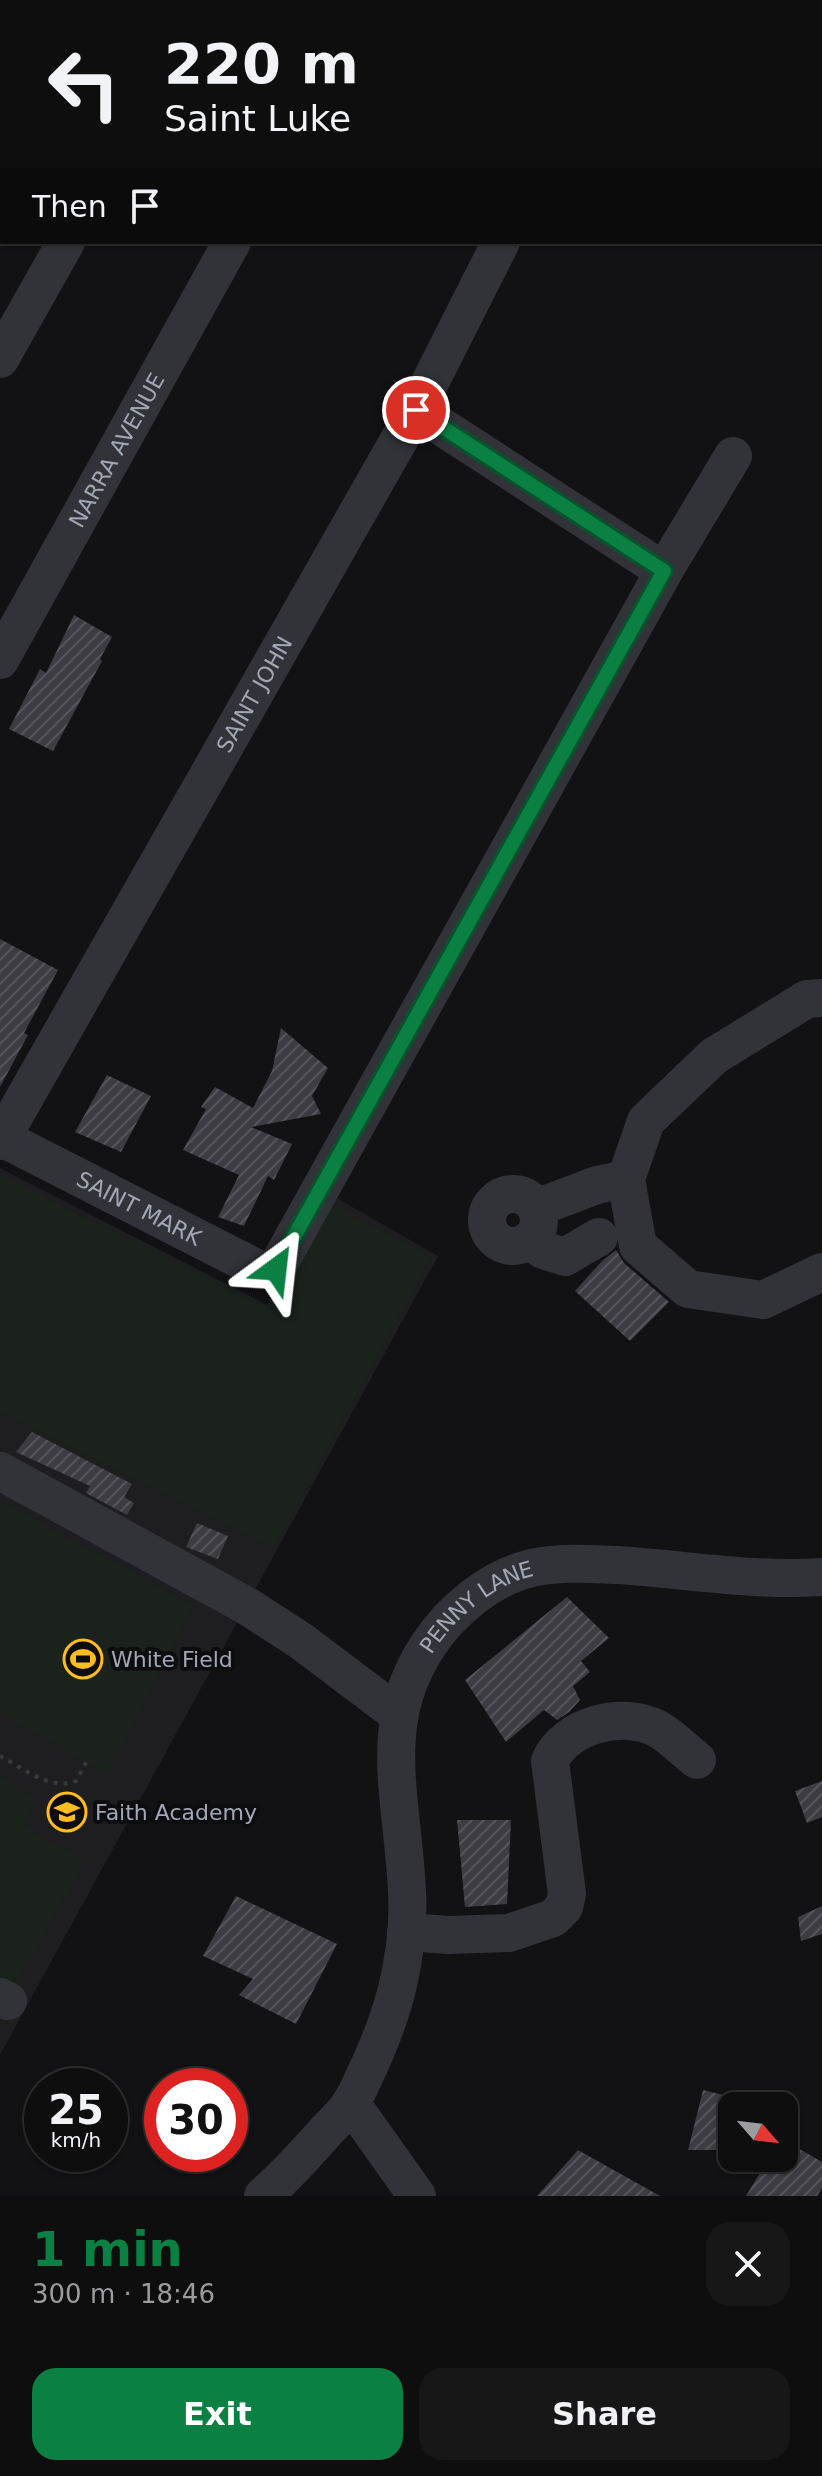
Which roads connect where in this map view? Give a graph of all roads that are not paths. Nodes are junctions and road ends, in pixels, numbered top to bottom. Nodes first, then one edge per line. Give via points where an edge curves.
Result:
1 (65, 244) edge
2 (231, 244) edge
3 (500, 244) edge
4 (0, 359) edge
5 (416, 410) junction
6 (733, 456) dead end
7 (664, 571) junction
8 (0, 660) edge
9 (822, 998) edge
10 (1, 1140) edge
11 (626, 1179) junction
12 (599, 1237) dead end
13 (822, 1272) edge
14 (0, 1471) edge
15 (822, 1577) edge
16 (398, 1714) junction
17 (697, 1760) dead end
18 (406, 1932) junction
19 (351, 2103) junction
20 (263, 2196) edge
21 (417, 2196) edge

1 - 4 street
2 - 8 street, NARRA AVENUE
3 - 5 street, SAINT JOHN
5 - 7 street
5 - 10 street, SAINT JOHN
6 - 7 street
7 - 10 street, SAINT MARK via 276,1269 260,1270
9 - 11 street via 807,999 714,1056 646,1121
11 - 12 street via 597,1185 532,1224 543,1250 565,1257
11 - 13 street via 638,1246 688,1289 763,1300
14 - 16 street via 247,1606
15 - 16 street, PENNY LANE via 572,1563 522,1571 488,1586 460,1607 429,1642
16 - 18 street, PENNY LANE
17 - 18 street via 656,1728 619,1719 574,1733 556,1747 550,1761 567,1894 564,1907 553,1918 509,1933
18 - 19 street, PENNY LANE via 382,2039
19 - 20 street, PENNY LANE
19 - 21 street

